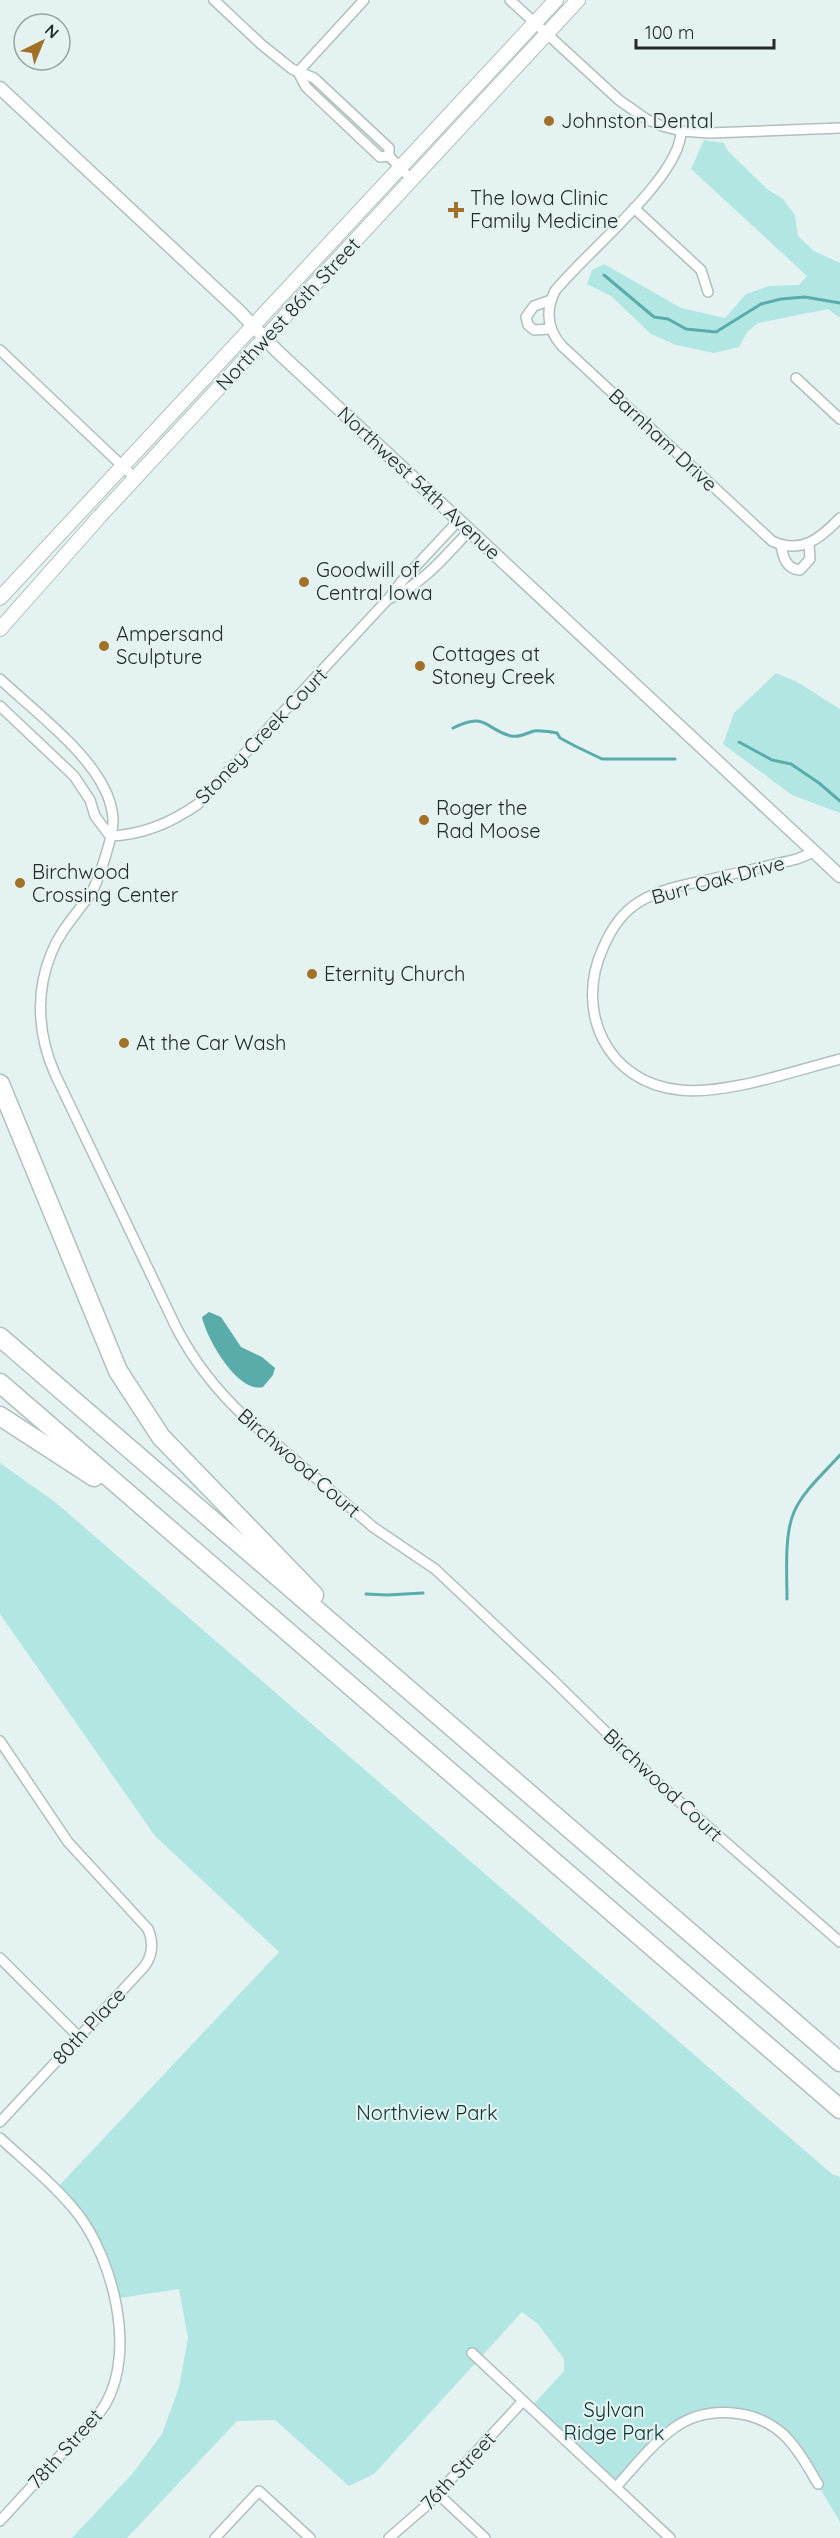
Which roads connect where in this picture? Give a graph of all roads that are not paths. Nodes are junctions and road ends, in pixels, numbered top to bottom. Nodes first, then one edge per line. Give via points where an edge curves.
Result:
1 (214, 0) edge
2 (364, 0) edge
3 (510, 0) edge
4 (556, 0) edge
5 (578, 0) edge
6 (536, 22) junction
7 (548, 33) junction
8 (298, 72) junction
9 (2, 92) edge
10 (840, 128) edge
11 (681, 131) junction
12 (400, 168) junction
13 (412, 180) junction
14 (634, 208) junction
15 (708, 292) dead end
16 (551, 300) junction
17 (253, 326) junction
18 (550, 329) junction
19 (266, 339) junction
20 (0, 350) edge
21 (796, 378) dead end
22 (840, 419) edge
23 (123, 466) junction
24 (135, 478) junction
25 (840, 518) edge
26 (459, 520) junction
27 (470, 530) junction
28 (809, 544) junction
29 (781, 545) junction
30 (0, 598) edge
31 (389, 598) junction
32 (0, 629) edge
33 (0, 679) edge
34 (0, 706) edge
35 (110, 836) junction
36 (814, 852) junction
37 (840, 876) edge
38 (840, 1059) edge
39 (0, 1084) edge
40 (0, 1337) edge
41 (0, 1383) edge
42 (0, 1416) edge
43 (154, 1516) junction
44 (399, 1682) junction
45 (0, 1741) edge
46 (840, 1942) edge
47 (0, 1958) edge
48 (79, 2037) junction
49 (840, 2062) edge
50 (840, 2109) edge
51 (0, 2122) edge
52 (0, 2138) edge
53 (471, 2353) dead end
54 (523, 2401) junction
55 (818, 2484) dead end
56 (616, 2487) junction
57 (437, 2493) junction
58 (0, 2521) edge
59 (215, 2538) edge
60 (310, 2538) edge
61 (389, 2538) edge
62 (485, 2538) edge
63 (670, 2538) edge

1 - 8 street
2 - 8 street
3 - 6 street
4 - 6 main road, Northwest 86th Street
5 - 7 main road, Northwest 86th Street
6 - 7 street
6 - 12 main road, Northwest 86th Street
7 - 11 street via 632,110 654,123
7 - 13 main road, Northwest 86th Street
8 - 12 street via 306,87 380,157 389,156
9 - 17 street, Northwest 54th Avenue
10 - 11 street
11 - 14 street via 681,143 671,161
12 - 13 street
12 - 17 main road, Northwest 86th Street
13 - 19 main road, Northwest 86th Street
14 - 15 street via 701,270
14 - 16 street
16 - 18 street
16 - 18 street via 534,306 526,317 534,330
17 - 19 street, Northwest 54th Avenue
17 - 23 main road, Northwest 86th Street
18 - 29 street, Barnham Drive via 562,346
19 - 24 main road, Northwest 86th Street
19 - 26 street, Northwest 54th Avenue
20 - 23 street
21 - 22 street
23 - 24 street
23 - 30 main road, Northwest 86th Street
24 - 32 main road, Northwest 86th Street
25 - 28 street
26 - 27 street, Northwest 54th Avenue
26 - 31 street, Stoney Creek Court
27 - 31 street, Stoney Creek Court via 421,581
27 - 36 street, Northwest 54th Avenue
28 - 29 street
28 - 29 street via 810,559 800,570 790,568
31 - 35 street, Stoney Creek Court via 198,804 151,829
33 - 35 street, Birchwood Court via 93,768 111,810
34 - 35 street via 74,776
35 - 46 street, Birchwood Court via 97,881 51,954 41,996 41,1028 55,1074 195,1361 246,1418 373,1527 435,1569 658,1783
36 - 37 street, Northwest 54th Avenue
36 - 38 street, Burr Oak Drive via 680,886 633,906 615,923 598,959 592,983 593,1013 615,1058 640,1078 679,1090 700,1091 745,1083
39 - 44 highway via 118,1371 161,1437
40 - 44 highway
41 - 43 highway
42 - 43 highway
43 - 50 highway
44 - 49 highway
45 - 48 street, 80th Place via 68,1842 151,1937 149,1960
47 - 48 street
48 - 51 street, 80th Place
52 - 58 street, 78th Street via 68,2202 88,2229 103,2261 122,2345 116,2380 100,2412
53 - 54 street
54 - 56 street
54 - 57 street, 76th Street
55 - 56 street via 792,2444 771,2426 747,2415 717,2413 696,2417 676,2427
56 - 63 street
57 - 61 street, 76th Street
57 - 62 street
59 - 60 street via 260,2491

